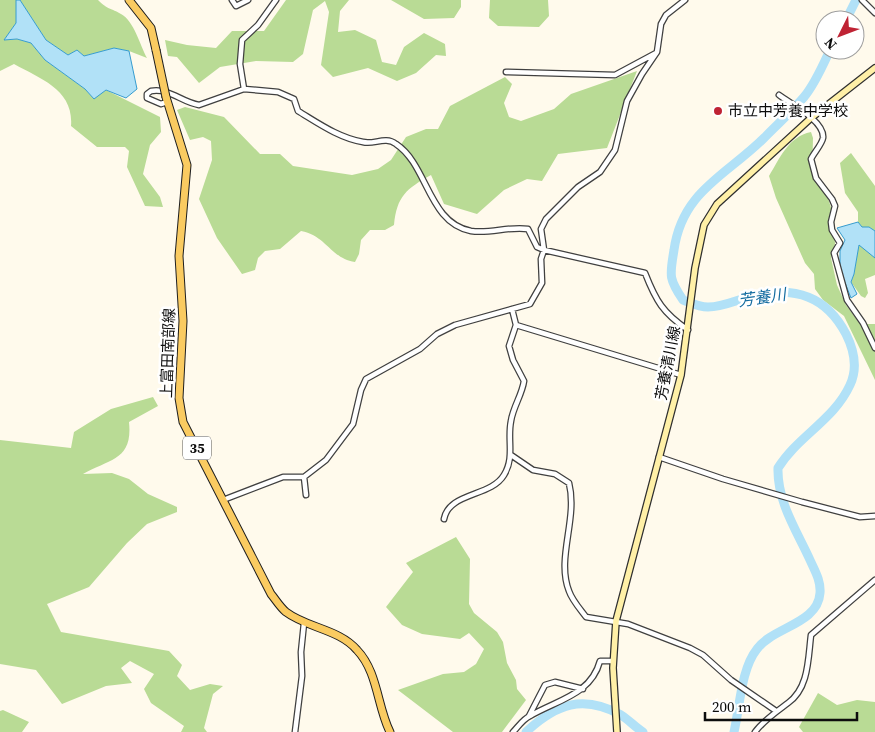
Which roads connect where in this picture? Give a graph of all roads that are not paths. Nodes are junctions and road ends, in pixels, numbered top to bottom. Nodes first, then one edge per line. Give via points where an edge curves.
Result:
1 (129, 0) edge
2 (232, 0) edge
3 (248, 0) edge
4 (276, 0) edge
5 (685, 0) edge
6 (862, 0) edge
7 (875, 14) edge
8 (657, 52) junction
9 (875, 68) edge
10 (506, 72) dead end
11 (244, 89) junction
12 (779, 95) dead end
13 (166, 100) junction
14 (809, 116) junction
15 (544, 250) junction
16 (512, 309) junction
17 (516, 325) junction
18 (688, 330) junction
19 (875, 348) edge
20 (681, 375) junction
21 (511, 455) junction
22 (659, 458) junction
23 (304, 477) junction
24 (306, 495) dead end
25 (223, 500) junction
26 (875, 516) edge
27 (444, 519) dead end
28 (875, 580) edge
29 (616, 621) junction
30 (304, 623) junction
31 (613, 660) junction
32 (583, 689) junction
33 (776, 711) junction
34 (529, 716) junction
35 (295, 732) edge
36 (390, 732) edge
37 (513, 732) edge
38 (617, 732) edge
39 (755, 732) edge

1 - 13 main road, 上富田南部線 / 35, bridge via 151,28
2 - 3 street via 236,6
4 - 11 street via 258,26 242,40 240,64
5 - 8 street via 666,15 661,24
6 - 7 street
8 - 10 street via 615,75
8 - 15 street via 627,101 615,150 600,172 578,186 546,219 541,229
9 - 14 main road, 芳養清川線
11 - 13 street via 199,105 167,91 147,94 147,98 161,104
11 - 15 street via 285,93 294,99 298,111 347,138 365,143 389,140 409,156 442,212 459,227 480,232 528,229 537,247
12 - 14 street
13 - 25 main road, 上富田南部線 / 35 via 187,165 180,256 183,298 181,409 183,422
14 - 18 main road, 芳養清川線 via 709,214 692,289
14 - 19 street via 822,128 823,139 811,159 816,178 835,206 831,222 840,243 834,253 838,274 847,300
15 - 16 street via 542,283 530,304
15 - 18 street via 645,273 656,300 669,318
16 - 17 street
16 - 23 street via 455,325 366,379 358,397 353,424 326,460
17 - 20 street
17 - 21 street via 509,346 524,380 511,419
18 - 20 main road, 芳養清川線
20 - 22 main road, 芳養清川線
21 - 27 street via 504,475 494,485 455,503 446,510
21 - 29 street via 533,470 555,474 569,483 572,515 565,560 569,591 586,616
22 - 26 street via 802,502 860,517
22 - 29 main road, 芳養清川線
23 - 24 street
23 - 25 street via 283,477
25 - 30 main road, 上富田南部線 / 35 via 271,594 284,610
28 - 33 street via 811,635 803,685
29 - 31 main road, 芳養清川線
29 - 33 street via 653,632 703,655 731,680
30 - 35 street
30 - 36 main road, 上富田南部線 / 35 via 342,638 358,650 373,679
31 - 32 street via 600,661 593,679
31 - 38 main road, 芳養清川線
32 - 34 street
32 - 34 street via 555,682 545,685
33 - 39 street
34 - 37 street

